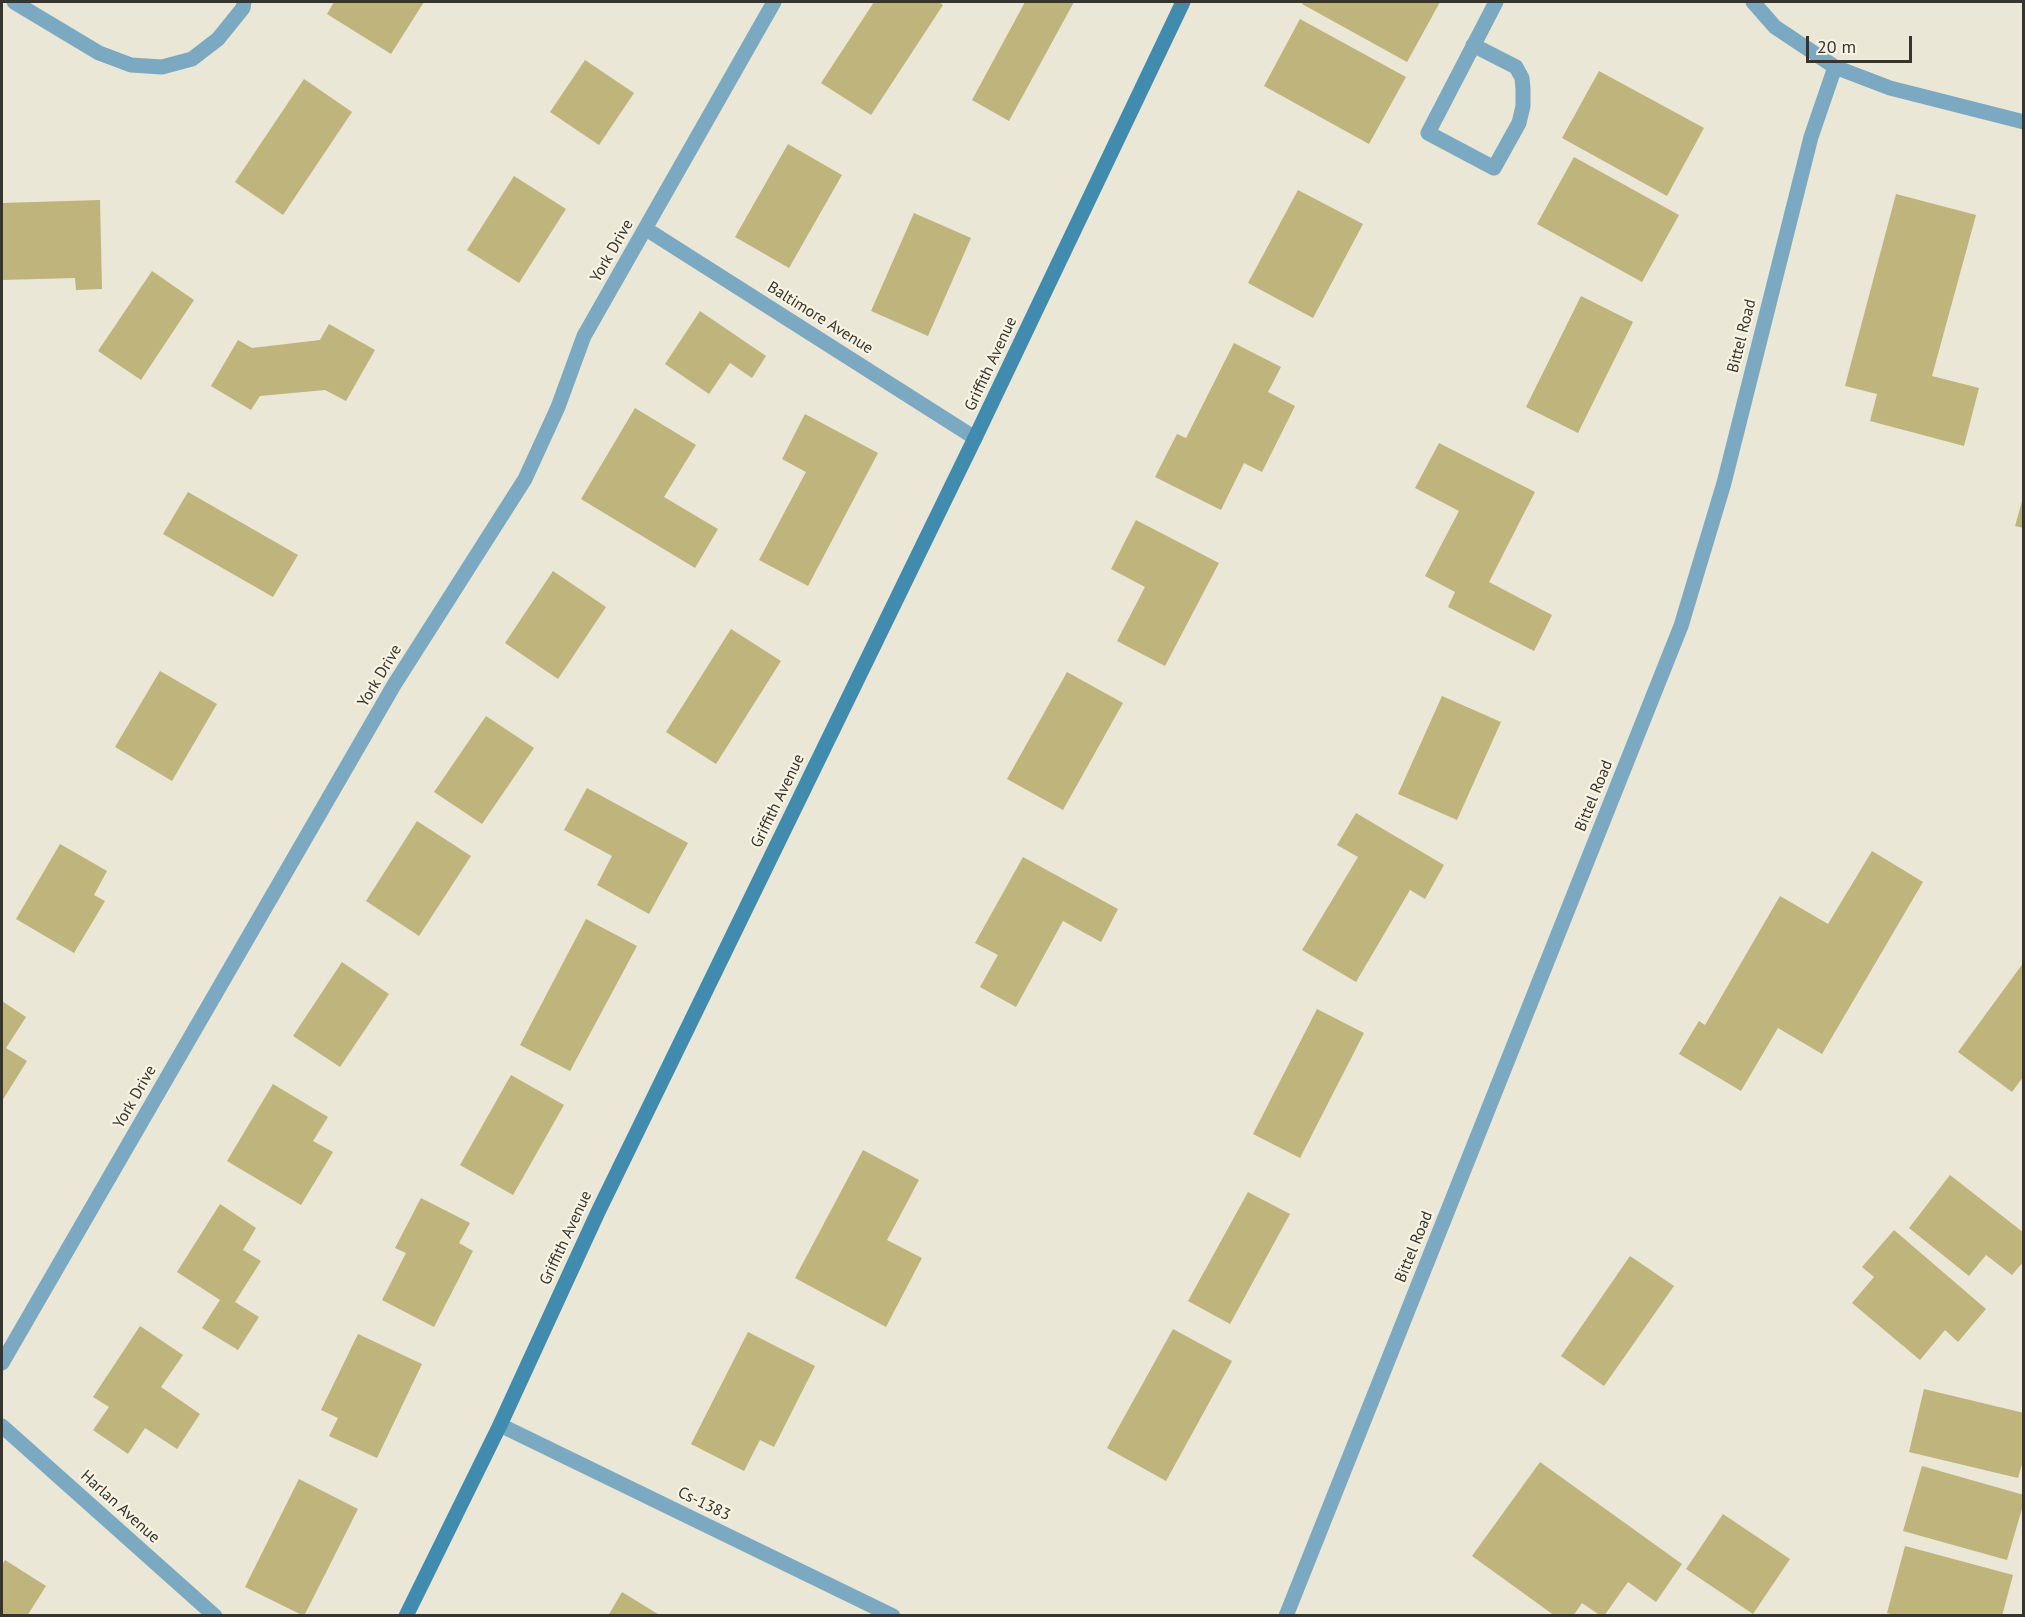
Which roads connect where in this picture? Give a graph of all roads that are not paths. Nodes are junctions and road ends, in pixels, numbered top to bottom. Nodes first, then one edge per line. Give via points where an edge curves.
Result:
1 (14, 2) edge
2 (244, 2) edge
3 (774, 2) edge
4 (1183, 2) edge
5 (1496, 2) edge
6 (1753, 2) edge
7 (1473, 45) junction
8 (1834, 67) junction
9 (2024, 122) edge
10 (646, 229) junction
11 (975, 438) junction
12 (2, 1363) edge
13 (500, 1425) junction
14 (2, 1426) edge
15 (215, 1616) edge
16 (406, 1616) edge
17 (893, 1616) edge
18 (1286, 1616) edge

1 - 2 street via 99,52 130,64 162,67 192,59 218,39
3 - 10 street, York Drive
4 - 11 street, Griffith Avenue
5 - 7 street
6 - 8 street via 1775,27
7 - 7 street via 1428,133 1494,168 1519,123 1523,89 1516,68
8 - 9 street via 1890,88
8 - 18 street, Bittel Road via 1811,137 1724,483 1681,626
10 - 11 street, Baltimore Avenue
10 - 12 street, York Drive via 584,336 558,407 525,479 394,685
11 - 13 street, Griffith Avenue via 598,1212
13 - 16 street, Griffith Avenue
13 - 17 street, Cs-1383
14 - 15 street, Harlan Avenue

